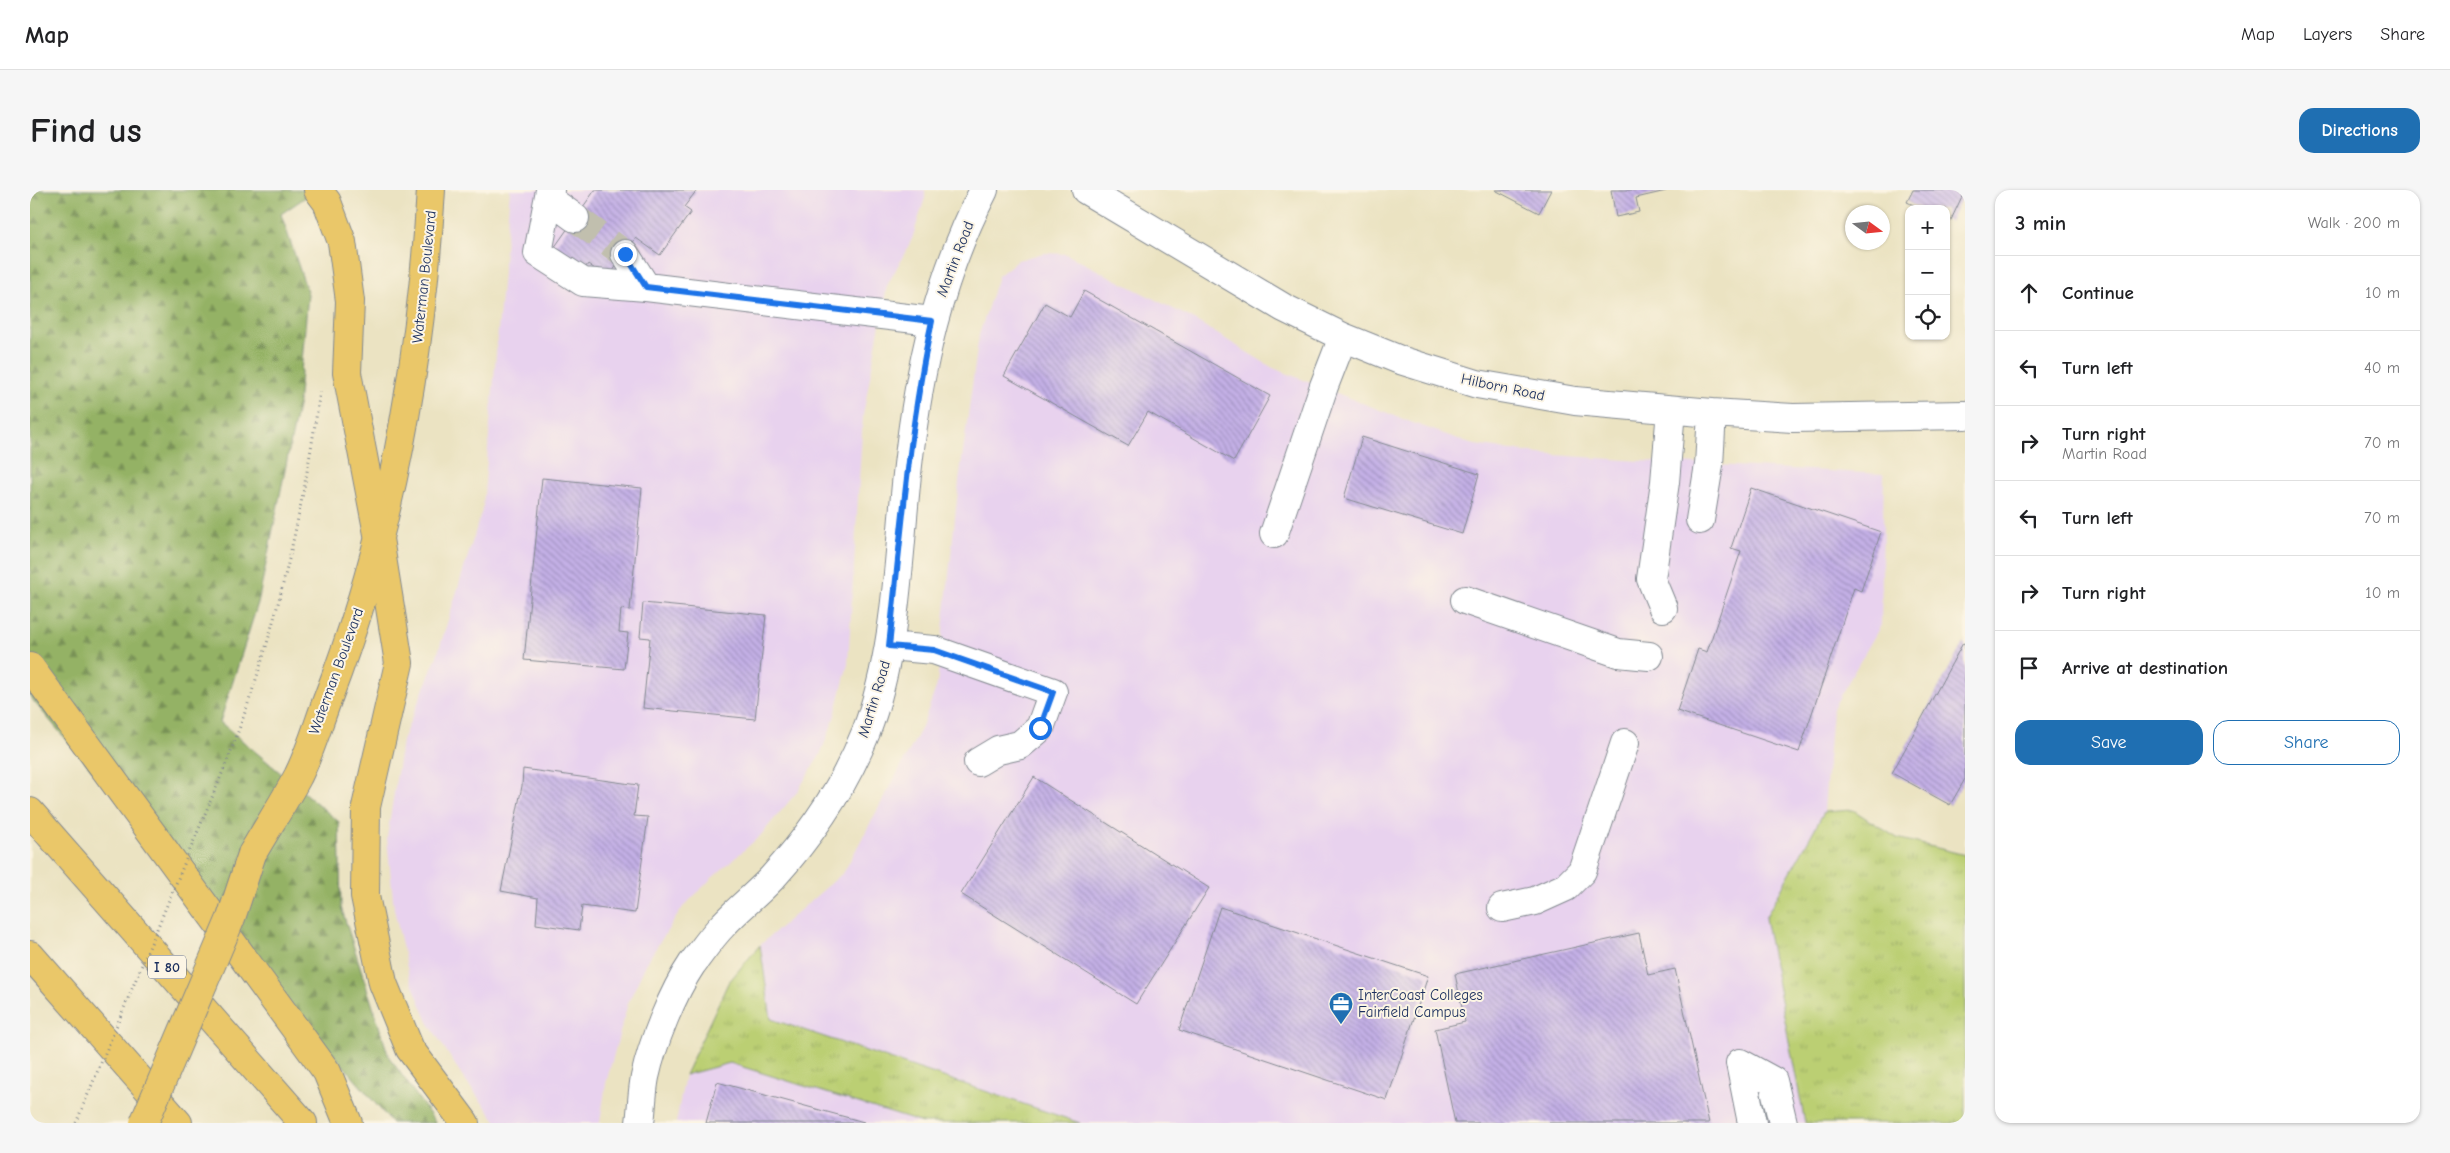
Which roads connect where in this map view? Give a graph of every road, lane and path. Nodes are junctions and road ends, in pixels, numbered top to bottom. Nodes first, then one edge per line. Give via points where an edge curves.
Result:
1 (318, 190) edge
2 (432, 190) edge
3 (984, 190) edge
4 (1086, 190) edge
5 (550, 195) edge
6 (575, 218) tunnel mouth
7 (625, 254) tunnel mouth
8 (646, 287) junction
9 (932, 321) junction
10 (1343, 338) junction
11 (320, 384) dead end
12 (1670, 410) junction
13 (1712, 413) junction
14 (1965, 415) edge
15 (1700, 520) dead end
16 (1274, 534) dead end
17 (379, 540) junction
18 (1465, 600) dead end
19 (1663, 608) dead end
20 (889, 646) junction
21 (1649, 656) dead end
22 (30, 667) edge
23 (1625, 743) dead end
24 (978, 762) dead end
25 (30, 812) edge
26 (1502, 908) dead end
27 (30, 955) edge
28 (76, 1123) edge
29 (144, 1123) edge
30 (178, 1123) edge
31 (303, 1123) edge
32 (348, 1123) edge
33 (465, 1123) edge
34 (640, 1123) edge
35 (1752, 1123) edge
36 (1783, 1123) edge

1 - 17 main road via 327,202 342,242 350,301 347,373
2 - 17 main road, Waterman Boulevard via 414,367
3 - 9 street, Martin Road via 952,262
4 - 10 street, Hilborn Road via 1284,308
5 - 6 street
5 - 8 street via 538,253 583,282
7 - 8 street
8 - 9 street
9 - 20 street, Martin Road via 908,463
10 - 12 street, Hilborn Road via 1477,384 1575,401
10 - 16 street
11 - 28 path, bridge via 299,517 279,602 236,742
12 - 13 street, Hilborn Road
12 - 19 street via 1665,482 1652,578
13 - 14 street, Hilborn Road via 1793,418
13 - 15 street via 1709,465
17 - 29 main road, Waterman Boulevard, bridge via 348,647 299,775 252,854 230,918
17 - 33 main road via 400,663 366,807 365,896 383,983 410,1049
18 - 21 street via 1618,653
20 - 24 street via 934,650 1053,692 1040,728 1020,745 998,750
20 - 34 street, Martin Road via 866,732 846,776 803,841 722,926 691,966 664,1020 646,1076
22 - 32 main road via 327,1072
23 - 26 street via 1582,870 1566,886 1535,901
25 - 31 main road, I 80
27 - 30 main road
35 - 36 street via 1740,1063 1773,1081

